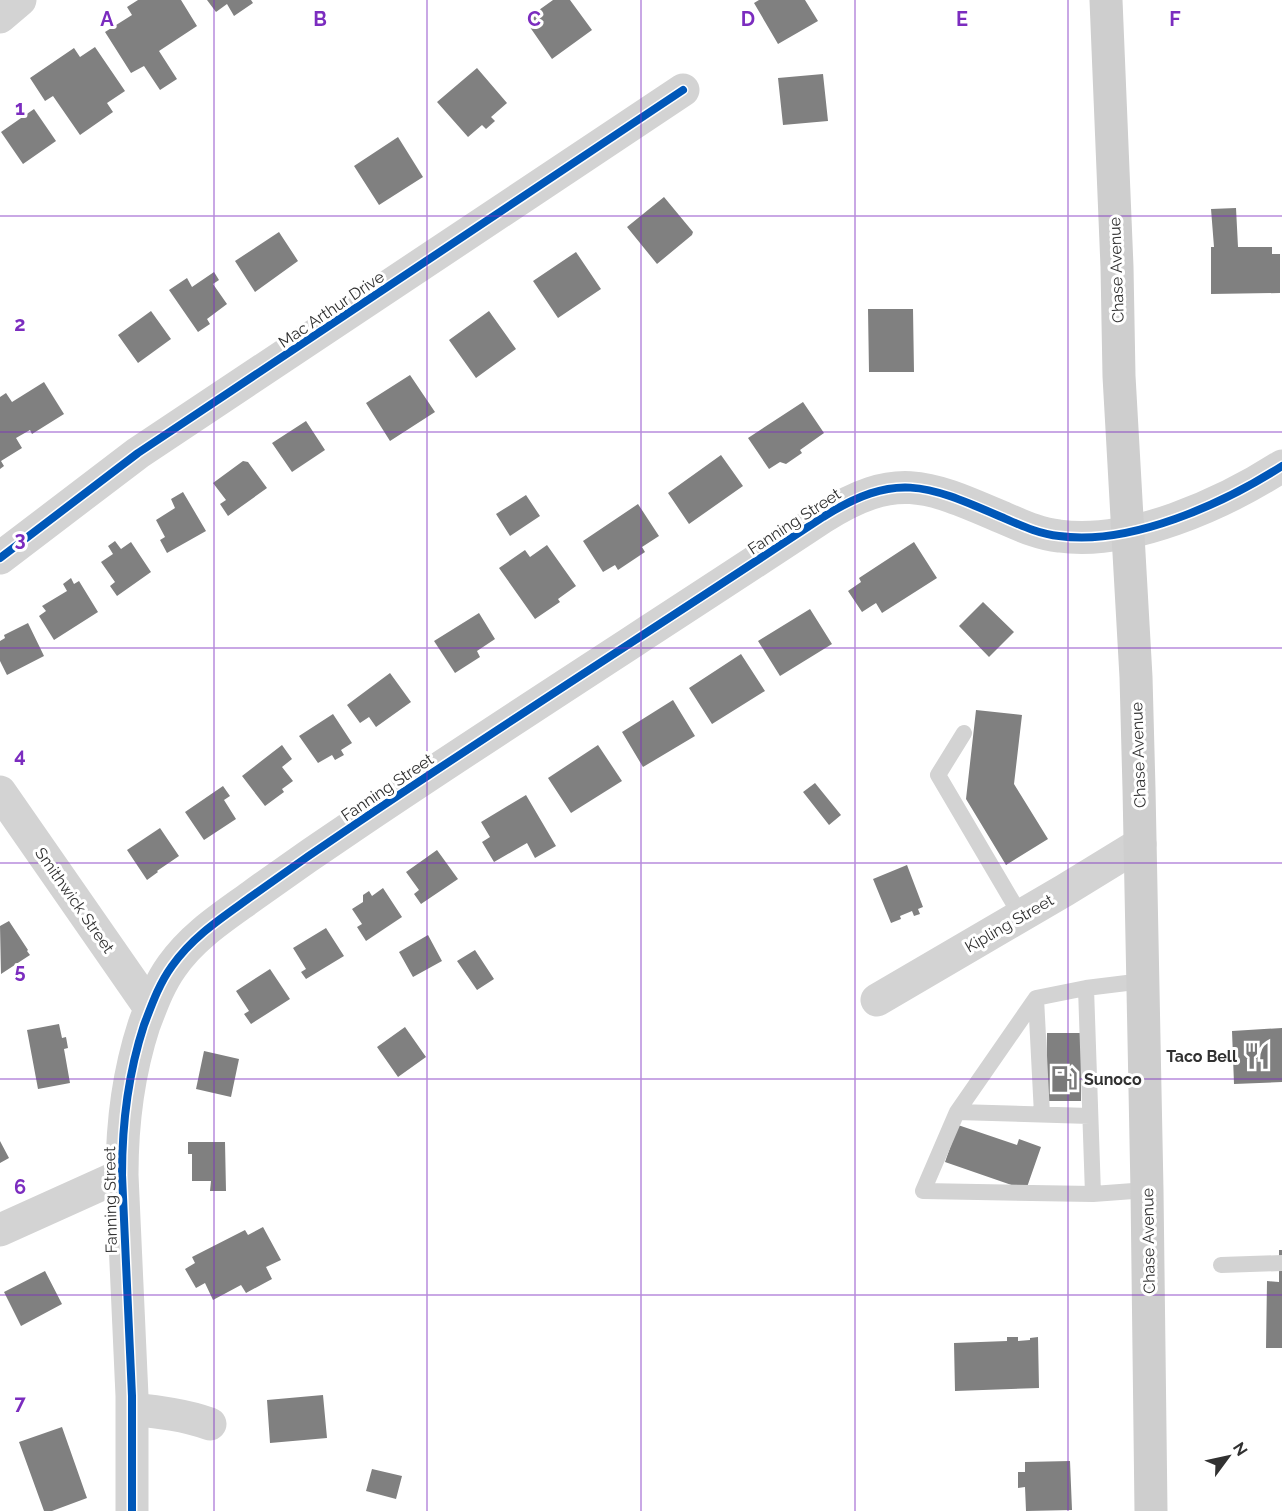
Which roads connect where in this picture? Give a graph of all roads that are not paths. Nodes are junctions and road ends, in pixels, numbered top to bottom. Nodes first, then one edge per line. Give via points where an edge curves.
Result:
1 (20, 0) edge
2 (1106, 0) edge
3 (0, 17) edge
4 (683, 90) dead end
5 (1282, 466) edge
6 (1128, 533) junction
7 (0, 558) edge
8 (964, 733) dead end
9 (0, 792) edge
10 (1140, 844) junction
11 (1021, 916) junction
12 (1143, 981) junction
13 (1086, 988) junction
14 (1036, 998) junction
15 (877, 999) dead end
16 (150, 1008) junction
17 (957, 1112) junction
18 (1042, 1114) junction
19 (1090, 1116) junction
20 (122, 1175) junction
21 (1147, 1190) junction
22 (1093, 1194) junction
23 (0, 1230) edge
24 (1282, 1263) edge
25 (1221, 1265) dead end
26 (132, 1409) junction
27 (210, 1424) dead end
28 (132, 1511) edge
29 (1151, 1511) edge

1 - 3 street
2 - 6 main road, Chase Avenue
4 - 7 street, Mac Arthur Drive via 138,453
5 - 6 street, Fanning Street via 1255,483 1183,516
6 - 10 main road, Chase Avenue
6 - 16 street, Fanning Street via 1083,538 1045,534 956,497 922,488 886,488 854,499 425,777 209,927 171,967
8 - 11 lane via 938,776
9 - 16 street, Smithwick Street
10 - 11 street, Kipling Street
10 - 12 main road, Chase Avenue
11 - 15 street, Kipling Street
12 - 13 lane
12 - 21 main road, Chase Avenue
13 - 14 lane
13 - 19 lane via 1085,1057
14 - 17 lane
14 - 18 lane via 1043,1055
16 - 20 street, Fanning Street via 126,1100
17 - 18 lane
17 - 22 lane via 923,1191
18 - 19 lane
19 - 22 lane
20 - 23 street
20 - 26 street, Fanning Street
21 - 22 lane
21 - 29 main road, Chase Avenue
24 - 25 lane
26 - 27 street via 180,1415
26 - 28 street, Fanning Street

